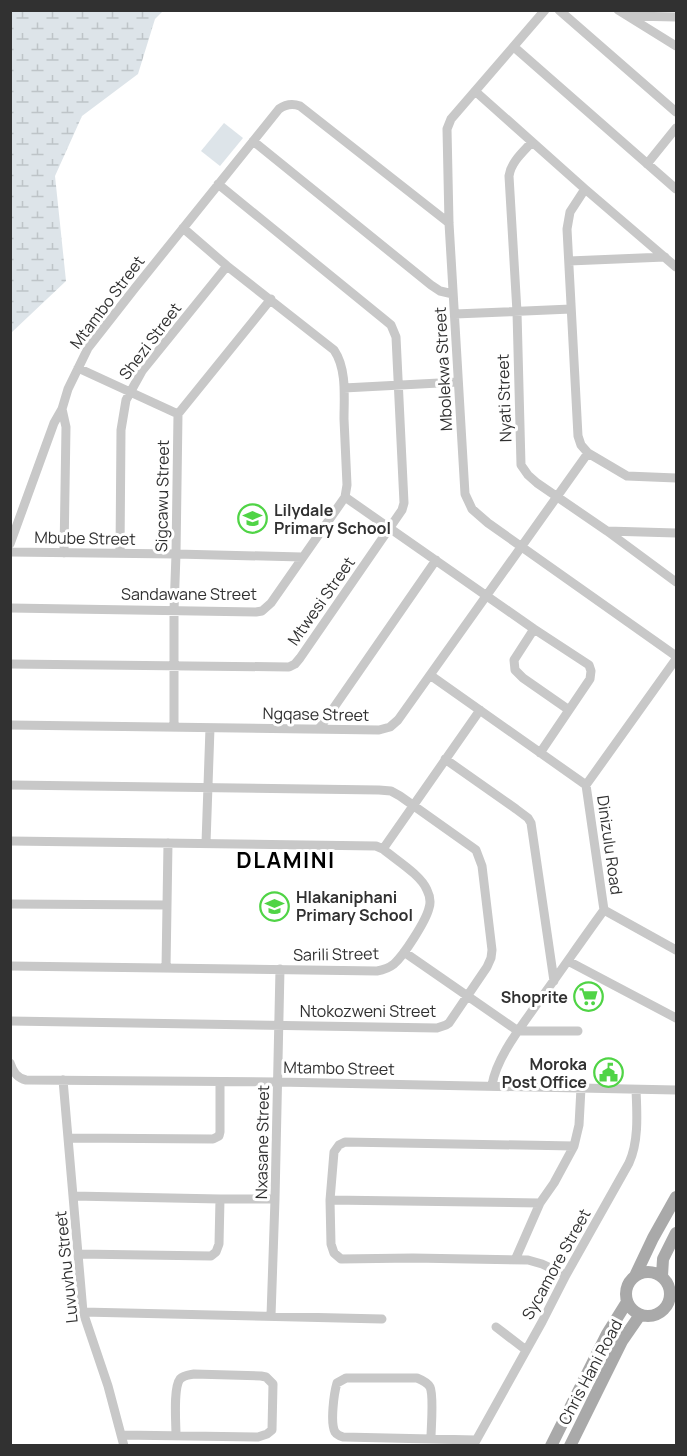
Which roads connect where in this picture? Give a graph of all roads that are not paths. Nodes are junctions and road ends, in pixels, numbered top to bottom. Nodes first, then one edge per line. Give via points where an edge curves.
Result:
1 (545, 10) edge
2 (559, 10) edge
3 (618, 10) edge
4 (627, 16) junction
5 (662, 17) junction
6 (676, 17) edge
7 (655, 33) junction
8 (676, 46) edge
9 (514, 47) junction
10 (475, 91) junction
11 (676, 112) edge
12 (676, 128) edge
13 (253, 141) junction
14 (532, 142) junction
15 (647, 164) junction
16 (218, 184) junction
17 (585, 189) junction
18 (676, 189) edge
19 (449, 223) junction
20 (183, 228) junction
21 (665, 257) junction
22 (569, 261) junction
23 (227, 266) junction
24 (676, 267) edge
25 (453, 294) junction
26 (271, 299) junction
27 (572, 309) junction
28 (517, 312) junction
29 (455, 314) junction
30 (78, 368) junction
31 (458, 382) junction
32 (398, 385) junction
33 (344, 388) junction
34 (130, 393) junction
35 (62, 408) junction
36 (178, 414) junction
37 (588, 453) junction
38 (676, 478) edge
39 (345, 497) junction
40 (557, 497) junction
41 (390, 529) junction
42 (607, 531) junction
43 (676, 533) edge
44 (10, 544) edge
45 (521, 546) junction
46 (10, 552) edge
47 (64, 553) junction
48 (120, 553) junction
49 (176, 554) junction
50 (302, 557) junction
51 (436, 560) junction
52 (676, 582) edge
53 (486, 595) junction
54 (10, 608) edge
55 (174, 610) junction
56 (534, 629) junction
57 (676, 657) edge
58 (10, 664) edge
59 (174, 666) junction
60 (430, 675) junction
61 (480, 710) junction
62 (569, 710) junction
63 (10, 725) edge
64 (174, 727) junction
65 (210, 728) junction
66 (319, 729) junction
67 (540, 753) junction
68 (445, 759) junction
69 (10, 785) edge
70 (586, 785) junction
71 (208, 788) junction
72 (413, 805) junction
73 (10, 841) edge
74 (168, 843) junction
75 (206, 843) junction
76 (383, 849) junction
77 (10, 904) edge
78 (166, 905) junction
79 (604, 910) junction
80 (676, 950) edge
81 (404, 952) junction
82 (568, 961) junction
83 (10, 966) edge
84 (166, 968) junction
85 (280, 969) junction
86 (554, 981) junction
87 (467, 995) junction
88 (676, 1018) edge
89 (10, 1021) edge
90 (279, 1025) junction
91 (518, 1031) junction
92 (578, 1031) dead end
93 (10, 1063) edge
94 (63, 1080) junction
95 (220, 1082) junction
96 (278, 1082) junction
97 (492, 1085) junction
98 (581, 1089) junction
99 (636, 1090) junction
100 (676, 1090) edge
101 (69, 1138) junction
102 (574, 1146) junction
103 (73, 1196) junction
104 (676, 1197) edge
105 (276, 1198) junction
106 (220, 1199) junction
107 (330, 1200) junction
108 (540, 1203) junction
109 (676, 1233) edge
110 (78, 1254) junction
111 (515, 1260) junction
112 (566, 1275) junction
113 (635, 1276) junction
114 (669, 1284) edge
115 (626, 1296) junction
116 (83, 1312) junction
117 (662, 1312) junction
118 (676, 1313) edge
119 (640, 1315) junction
120 (271, 1316) junction
121 (382, 1319) dead end
122 (496, 1327) dead end
123 (526, 1350) junction
124 (122, 1435) junction
125 (176, 1435) junction
126 (431, 1438) junction
127 (475, 1443) edge
128 (124, 1446) edge
129 (551, 1446) edge
130 (570, 1446) edge

1 - 9 street, Mbolekwa Street
2 - 11 street
3 - 4 street
4 - 5 street
4 - 7 street
5 - 6 street
5 - 7 street
7 - 8 street
9 - 10 street, Mbolekwa Street
9 - 15 street
10 - 14 street
10 - 19 street, Mbolekwa Street via 447,129
12 - 15 street
13 - 16 street, Mtambo Street
13 - 19 street, Mtambo Street via 279,109 300,105
13 - 25 street via 431,285
14 - 17 street
14 - 28 street, Nyati Street via 513,164 509,176
15 - 18 street
16 - 20 street, Mtambo Street
16 - 32 street, Mtwesi Street via 391,325 396,337
17 - 21 street
17 - 22 street via 570,212
19 - 25 street, Mbolekwa Street
20 - 23 street
20 - 30 street, Mtambo Street via 102,329
21 - 22 street
21 - 24 street
22 - 27 street
23 - 26 street
23 - 34 street, Shezi Street via 158,350
25 - 29 street, Mbolekwa Street
26 - 33 street via 334,350 340,361
26 - 36 street
27 - 28 street
27 - 37 street via 578,436
28 - 29 street
28 - 40 street, Nyati Street via 522,465 528,475
29 - 31 street, Mbolekwa Street
30 - 34 street
30 - 35 street, Mtambo Street
31 - 32 street
31 - 45 street, Mbolekwa Street via 468,502 480,516
32 - 33 street
32 - 41 street, Mtwesi Street via 404,503
33 - 39 street
34 - 36 street
34 - 48 street, Shezi Street via 121,430
35 - 44 street, Mtambo Street
35 - 47 street via 66,427
36 - 49 street, Sigcawu Street
37 - 38 street via 627,476
37 - 40 street, Ngqase Street
39 - 41 street
39 - 50 street, Sandawane Street
40 - 42 street, Nyati Street
40 - 45 street, Ngqase Street
41 - 51 street
41 - 59 street, Mtwesi Street via 295,664 277,668
42 - 43 street
42 - 52 street, Nyati Street
45 - 53 street, Ngqase Street
45 - 57 street, Mbolekwa Street
46 - 47 street, Mbube Street
47 - 48 street, Mbube Street
48 - 49 street, Mbube Street
49 - 50 street, Mbube Street
49 - 55 street, Sigcawu Street
50 - 55 street, Sandawane Street via 262,611
51 - 53 street
51 - 66 street
53 - 56 street
53 - 60 street, Ngqase Street
54 - 55 street, Sandawane Street
55 - 59 street, Sigcawu Street
56 - 62 street via 514,660 515,670
56 - 62 street via 589,665 590,679
57 - 70 street
58 - 59 street, Mtwesi Street
59 - 64 street, Sigcawu Street
60 - 61 street, Dinizulu Road
60 - 66 street, Ngqase Street via 390,727
61 - 67 street, Dinizulu Road
61 - 68 street
62 - 67 street
63 - 64 street, Ngqase Street
64 - 65 street, Ngqase Street
65 - 66 street, Ngqase Street
65 - 71 street
67 - 70 street, Dinizulu Road
68 - 72 street
68 - 86 street via 531,823
69 - 71 street, Ntokozweni Street
70 - 79 street, Dinizulu Road
71 - 72 street, Ntokozweni Street via 379,790 391,791
71 - 75 street
72 - 76 street
72 - 87 street, Ntokozweni Street via 476,849 480,859 492,955
73 - 74 street
74 - 75 street
74 - 78 street
75 - 76 street
76 - 81 street, Sarili Street via 422,881 430,897 427,915
77 - 78 street
78 - 84 street
79 - 80 street, Dinizulu Road
79 - 82 street
81 - 85 street, Sarili Street via 394,964 377,971
81 - 87 street
82 - 86 street
82 - 88 street
83 - 84 street, Sarili Street
84 - 85 street, Sarili Street
85 - 90 street, Nxasane Street
86 - 91 street
87 - 90 street, Ntokozweni Street via 449,1023 442,1027
87 - 91 street
89 - 90 street, Ntokozweni Street
90 - 96 street, Nxasane Street
91 - 92 street
91 - 97 street via 498,1064
93 - 94 street, Mtambo Street via 23,1080
94 - 95 street, Mtambo Street
94 - 101 street, Luvuvhu Street
95 - 96 street, Mtambo Street
95 - 101 street via 220,1132 213,1139
96 - 97 street, Mtambo Street
96 - 105 street, Nxasane Street
97 - 98 street, Mtambo Street
98 - 99 street, Mtambo Street
98 - 102 street
99 - 100 street, Mtambo Street
99 - 112 street, Sycamore Street via 632,1157
101 - 103 street, Luvuvhu Street
102 - 107 street via 345,1142 334,1152
102 - 108 street
103 - 106 street
103 - 110 street, Luvuvhu Street
104 - 113 main road
105 - 106 street
105 - 120 street, Nxasane Street
106 - 110 street via 219,1244 211,1256
107 - 108 street
107 - 111 street via 331,1244 337,1257
108 - 111 street
109 - 114 main road via 663,1259
110 - 116 street, Luvuvhu Street
111 - 112 street via 542,1264
112 - 123 street, Sycamore Street
113 - 114 main road via 641,1272 656,1273
113 - 115 main road
114 - 117 main road via 670,1299
115 - 119 main road via 633,1311
115 - 129 main road, Chris Hani Road
116 - 120 street
116 - 124 street, Luvuvhu Street
117 - 118 main road
117 - 119 main road via 648,1317
119 - 130 main road, Chris Hani Road via 622,1341
120 - 121 street
122 - 123 street
123 - 127 street, Sycamore Street
124 - 125 street
124 - 128 street, Luvuvhu Street
125 - 125 street via 267,1434 272,1430 273,1384 261,1376 184,1376 176,1390
126 - 126 street via 340,1436 333,1426 337,1383 346,1378 423,1380 431,1391
126 - 127 street

